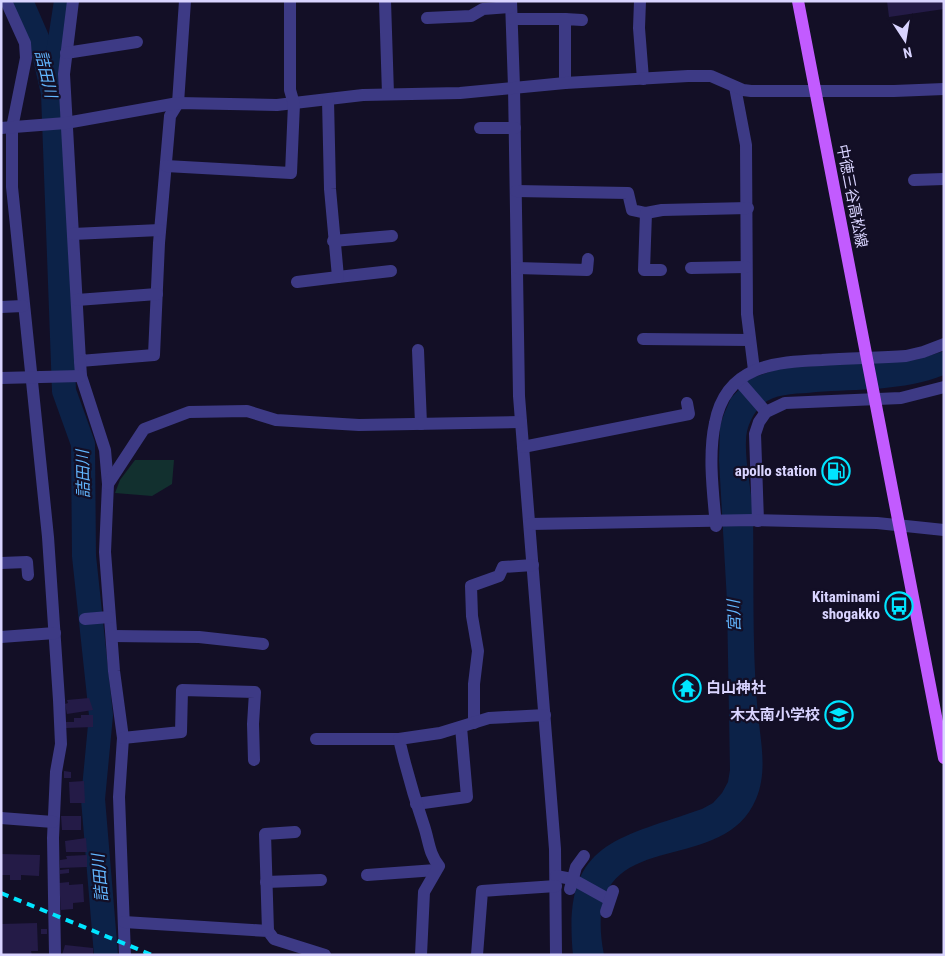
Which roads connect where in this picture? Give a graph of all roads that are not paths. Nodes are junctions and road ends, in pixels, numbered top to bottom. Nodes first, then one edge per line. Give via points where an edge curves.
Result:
1 (6, 1) edge
2 (73, 1) edge
3 (185, 1) edge
4 (290, 1) edge
5 (385, 1) edge
6 (640, 1) edge
7 (798, 1) edge
8 (511, 9) edge
9 (427, 18) dead end
10 (565, 20) junction
11 (582, 20) dead end
12 (137, 42) dead end
13 (66, 53) junction
14 (643, 79) junction
15 (565, 83) junction
16 (514, 87) junction
17 (735, 87) junction
18 (944, 89) edge
19 (815, 91) junction
20 (388, 94) junction
21 (328, 100) junction
22 (178, 103) junction
23 (294, 104) junction
24 (64, 123) junction
25 (7, 128) edge
26 (480, 128) dead end
27 (515, 128) junction
28 (166, 166) junction
29 (944, 179) edge
30 (914, 180) dead end
31 (516, 191) junction
32 (748, 208) junction
33 (646, 213) junction
34 (160, 230) junction
35 (73, 234) junction
36 (392, 236) dead end
37 (334, 241) junction
38 (588, 259) dead end
39 (746, 267) junction
40 (517, 268) junction
41 (691, 268) dead end
42 (661, 270) dead end
43 (391, 271) dead end
44 (338, 277) junction
45 (297, 282) dead end
46 (157, 294) junction
47 (77, 300) junction
48 (23, 306) junction
49 (1, 307) edge
50 (642, 339) dead end
51 (750, 340) junction
52 (944, 344) edge
53 (418, 350) dead end
54 (867, 360) junction
55 (80, 361) junction
56 (754, 370) junction
57 (81, 376) junction
58 (1, 378) edge
59 (31, 379) junction
60 (740, 382) junction
61 (944, 387) edge
62 (874, 398) junction
63 (687, 403) dead end
64 (765, 411) junction
65 (521, 422) junction
66 (421, 424) junction
67 (523, 447) junction
68 (108, 484) junction
69 (756, 520) junction
70 (717, 522) junction
71 (530, 524) junction
72 (898, 524) junction
73 (944, 530) edge
74 (1, 564) edge
75 (533, 565) junction
76 (28, 575) dead end
77 (109, 617) junction
78 (85, 619) dead end
79 (55, 633) junction
80 (112, 636) junction
81 (1, 637) edge
82 (264, 644) dead end
83 (545, 714) junction
84 (474, 723) junction
85 (461, 727) junction
86 (123, 738) junction
87 (316, 739) dead end
88 (399, 739) junction
89 (944, 758) edge
90 (254, 760) dead end
91 (416, 804) junction
92 (1, 818) edge
93 (53, 822) junction
94 (295, 832) dead end
95 (584, 856) dead end
96 (436, 870) junction
97 (367, 875) dead end
98 (321, 880) dead end
99 (556, 881) junction
100 (266, 882) junction
101 (573, 883) junction
102 (606, 912) dead end
103 (124, 922) junction
104 (268, 931) junction
105 (55, 955) edge
106 (125, 955) edge
107 (325, 955) edge
108 (421, 955) edge
109 (477, 955) edge
110 (556, 955) edge

1 - 25 street via 24,43 26,58
2 - 13 street
3 - 22 street
4 - 23 street via 290,90
5 - 20 street
6 - 14 street
7 - 19 main road, 中徳三谷高松線
8 - 9 street via 483,9 471,16
8 - 10 street
8 - 16 street
10 - 11 street
10 - 15 street
12 - 13 street
13 - 24 street
14 - 15 street
14 - 17 street via 711,76
15 - 16 street
16 - 20 street
16 - 27 street
17 - 19 street via 751,91
17 - 32 street via 746,145
18 - 19 street
19 - 54 main road, 中徳三谷高松線
20 - 21 street
21 - 23 street
21 - 37 street
22 - 23 street
22 - 24 street
22 - 28 street via 170,116
23 - 28 street via 291,174
24 - 25 street
24 - 35 street
25 - 48 street
26 - 27 street
27 - 31 street
28 - 34 street
29 - 30 street
31 - 33 street via 628,193 632,210
31 - 40 street
32 - 33 street
32 - 39 street
33 - 42 street via 644,270
34 - 35 street
34 - 46 street
35 - 47 street
36 - 37 street
37 - 44 street
38 - 40 street via 587,270
39 - 41 street
39 - 51 street
40 - 65 street
43 - 44 street
44 - 45 street
46 - 47 street
46 - 55 street via 154,355
47 - 55 street
48 - 49 street
48 - 59 street
50 - 51 street
51 - 56 street
52 - 54 street via 906,356
53 - 66 street
54 - 56 street via 780,362
54 - 62 main road, 中徳三谷高松線
55 - 57 street
56 - 60 street
57 - 59 street
57 - 68 street via 105,450
58 - 59 street
59 - 79 street
60 - 64 street
60 - 70 street via 723,401 715,422 712,446
61 - 62 street via 913,396
62 - 64 street via 785,403
62 - 72 main road, 中徳三谷高松線
63 - 67 street via 689,414
64 - 69 street via 754,442
65 - 66 street
65 - 67 street
66 - 68 street via 359,425 276,420 247,411 188,412 144,429
67 - 71 street
68 - 77 street via 105,552
69 - 70 street
69 - 72 street
70 - 71 street
71 - 75 street
72 - 73 street
72 - 89 main road, 中徳三谷高松線
74 - 76 street via 27,562
75 - 83 street
75 - 84 street via 503,567 499,576 472,586 472,616 478,651
77 - 78 street
77 - 80 street
79 - 81 street
79 - 93 street via 61,744
80 - 82 street via 199,637
80 - 86 street
83 - 84 street via 489,718
83 - 99 street
84 - 85 street
85 - 88 street
85 - 91 street via 467,797
86 - 90 street via 181,732 182,690 255,692
86 - 103 street via 119,797
87 - 88 street
88 - 91 street
91 - 96 street via 432,857 439,866
92 - 93 street
93 - 105 street
94 - 100 street via 265,834
95 - 101 street
96 - 97 street
96 - 108 street via 424,892
98 - 100 street
99 - 101 street
99 - 109 street via 482,892
99 - 110 street
100 - 104 street
101 - 102 street via 608,896
103 - 104 street
103 - 106 street
104 - 107 street via 274,940

